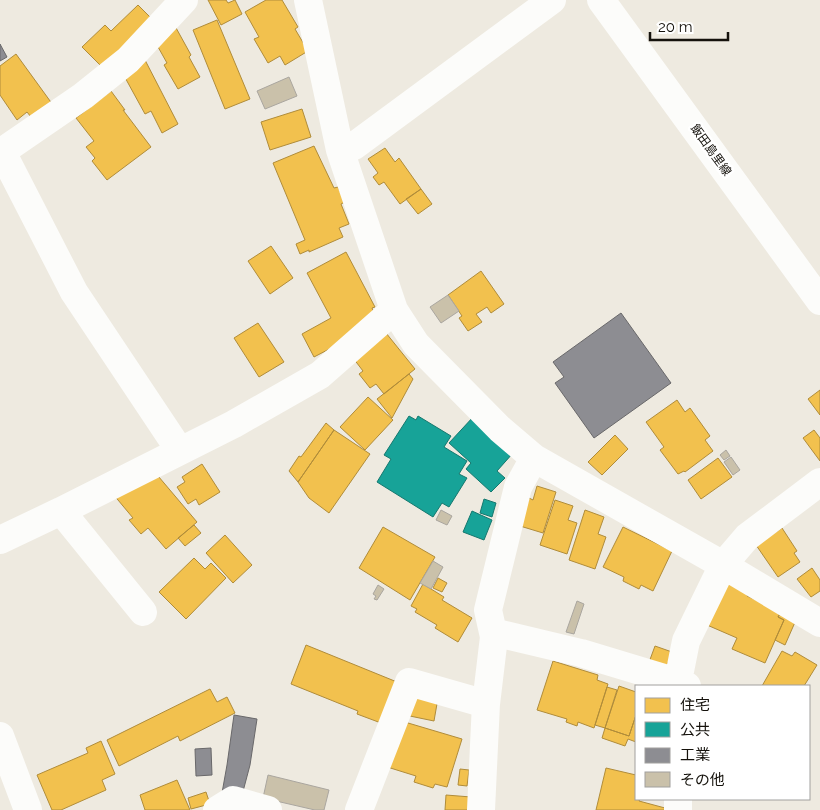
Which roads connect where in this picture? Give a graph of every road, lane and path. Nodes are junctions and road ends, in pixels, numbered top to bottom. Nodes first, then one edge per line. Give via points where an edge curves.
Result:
1 (184, 0) edge
2 (308, 0) edge
3 (552, 0) edge
4 (601, 0) edge
5 (340, 150) junction
6 (1, 152) edge
7 (820, 301) edge
8 (394, 310) junction
9 (180, 451) junction
10 (534, 458) junction
11 (820, 482) edge
12 (61, 511) junction
13 (0, 540) edge
14 (723, 564) junction
15 (143, 612) dead end
16 (820, 623) edge
17 (493, 632) junction
18 (681, 685) edge
19 (486, 703) junction
20 (0, 736) edge
21 (28, 810) edge
22 (217, 810) edge
23 (268, 810) edge
24 (359, 810) edge
25 (481, 810) edge

1 - 6 street via 128,60 83,96
2 - 5 street
3 - 5 street via 354,146
4 - 7 street, 飯田島里線
5 - 8 street
6 - 9 street via 74,292
8 - 9 street via 320,375
8 - 10 street via 416,344 500,429
9 - 12 street
10 - 14 street
10 - 17 street via 518,487 488,610
11 - 14 street via 747,537
12 - 13 street
12 - 15 street
14 - 16 street
14 - 18 street via 686,642
17 - 18 street via 581,653
17 - 19 street
19 - 24 street via 409,682
19 - 25 street
20 - 21 street
22 - 23 street via 233,800

